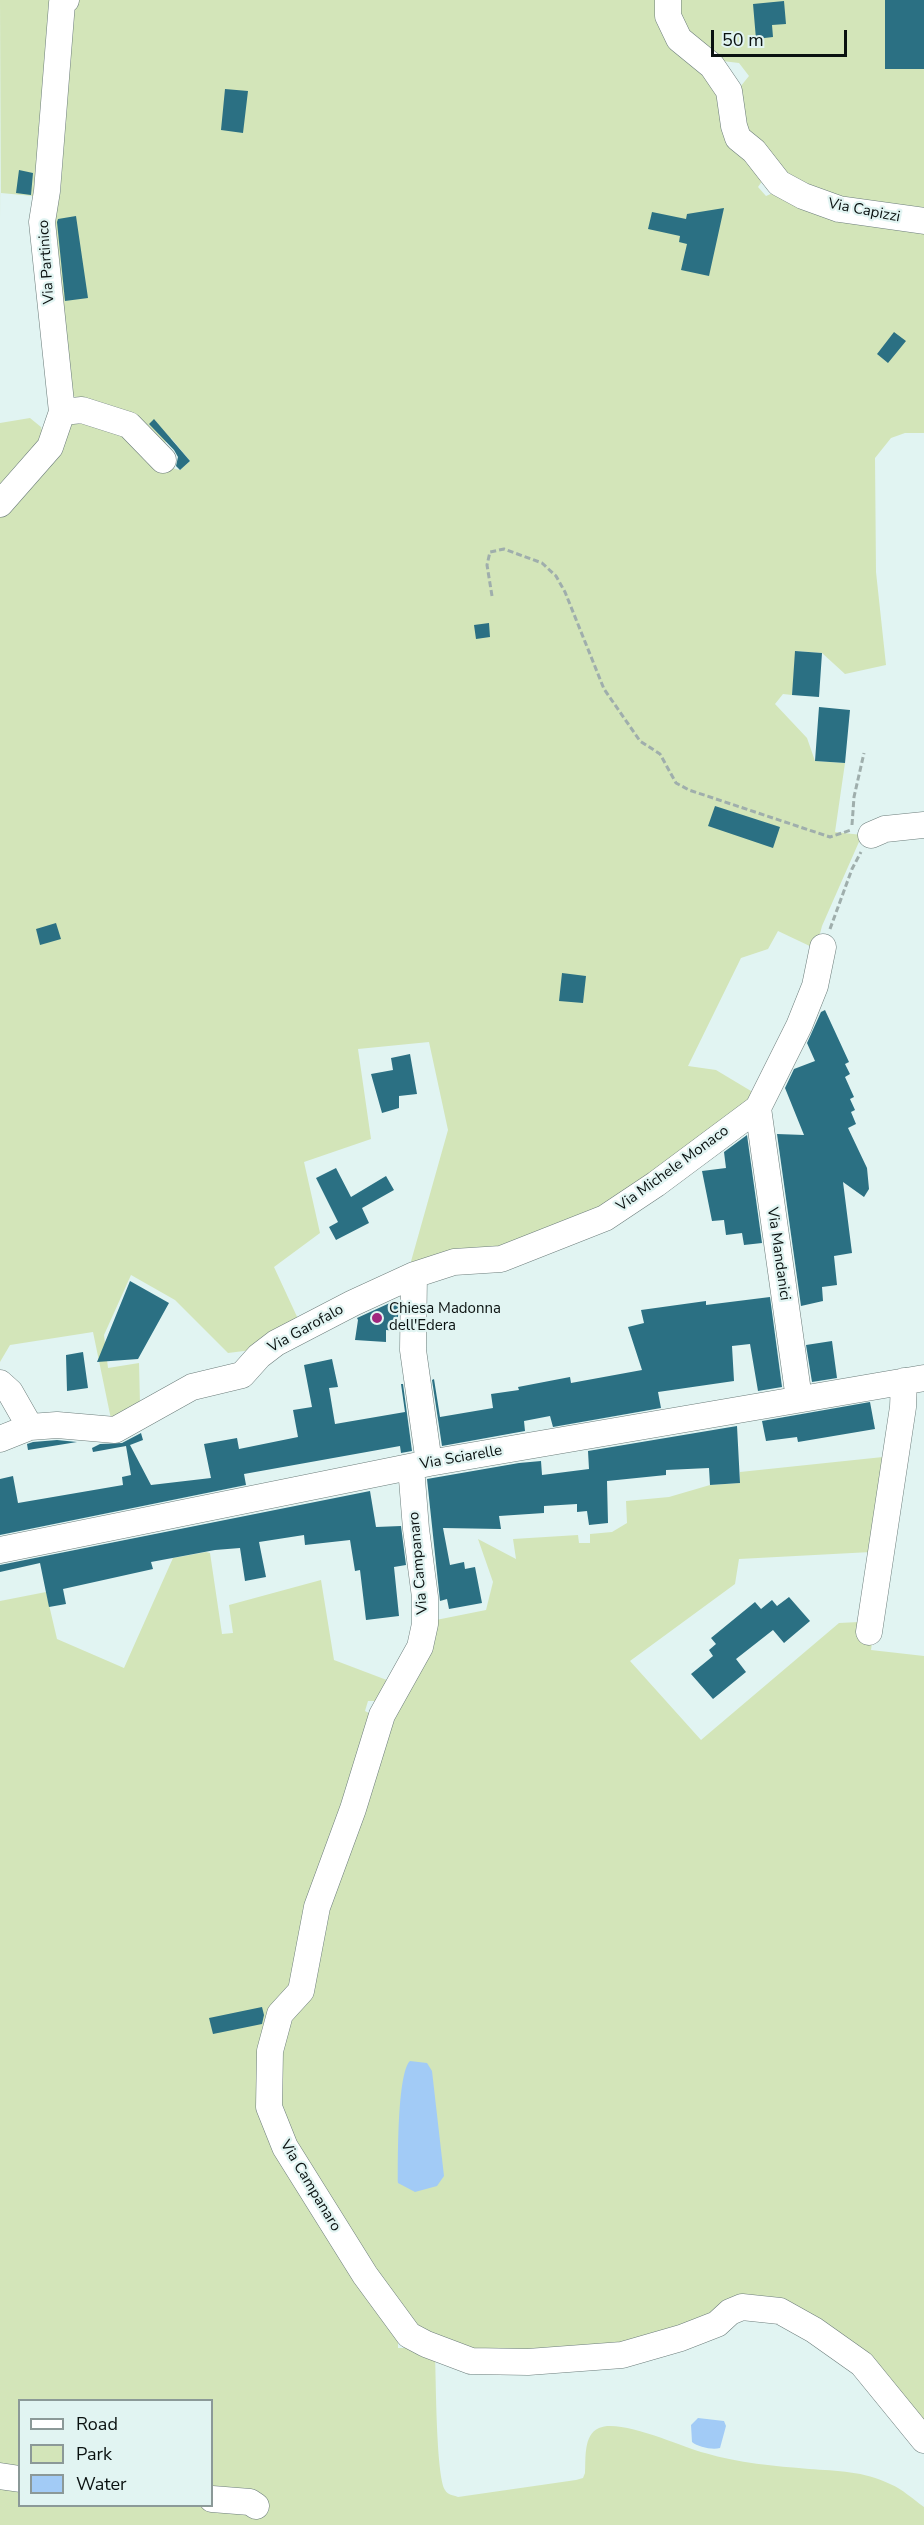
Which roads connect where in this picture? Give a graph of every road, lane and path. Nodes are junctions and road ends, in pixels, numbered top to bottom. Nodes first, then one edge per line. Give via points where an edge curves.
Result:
1 (66, 0) edge
2 (668, 0) edge
3 (924, 221) edge
4 (62, 412) junction
5 (163, 460) dead end
6 (0, 504) edge
7 (492, 596) dead end
8 (864, 753) dead end
9 (924, 825) edge
10 (862, 832) junction
11 (823, 947) joint
12 (758, 1108) junction
13 (414, 1275) junction
14 (914, 1380) edge
15 (0, 1383) edge
16 (799, 1399) junction
17 (30, 1427) junction
18 (0, 1439) edge
19 (420, 1465) junction
20 (0, 1550) edge
21 (869, 1632) dead end
22 (924, 2440) edge
23 (0, 2476) edge
24 (18, 2479) edge
25 (213, 2499) edge
26 (256, 2506) dead end

1 - 4 street, Via Partinico via 62,3 42,222
2 - 3 street, Via Capizzi via 668,16 679,39 712,66 729,91 738,138 754,151 779,183 838,209
4 - 5 street via 82,410 129,425
4 - 6 street, Via Partinico via 50,447
7 - 10 path via 487,565 490,552 504,549 532,559 556,576 604,689 640,741 660,754 676,783 830,837
8 - 10 path via 854,797
9 - 10 street
10 - 11 path
11 - 12 street, Via Michele Monaco via 815,986 799,1026
12 - 13 street, Via Michele Monaco via 605,1218 501,1259 454,1262
12 - 16 street, Via Mandanici
13 - 17 street, Via Garofalo via 276,1343 242,1375 192,1387 115,1430
13 - 19 street via 413,1350
14 - 16 street, Via Sciarelle
14 - 21 street via 903,1407
15 - 17 street via 10,1392
16 - 19 street, Via Sciarelle
17 - 18 street, Via Garofalo
19 - 20 street, Via Sciarelle
19 - 22 street, Via Campanaro via 416,1529 426,1597 425,1624 420,1647 382,1715 317,1907 301,1991 280,2014 270,2051 269,2107 285,2147 365,2275 409,2335 426,2344 471,2361 528,2362 622,2355 717,2324 742,2307 780,2311 862,2364
23 - 24 street
25 - 26 street

